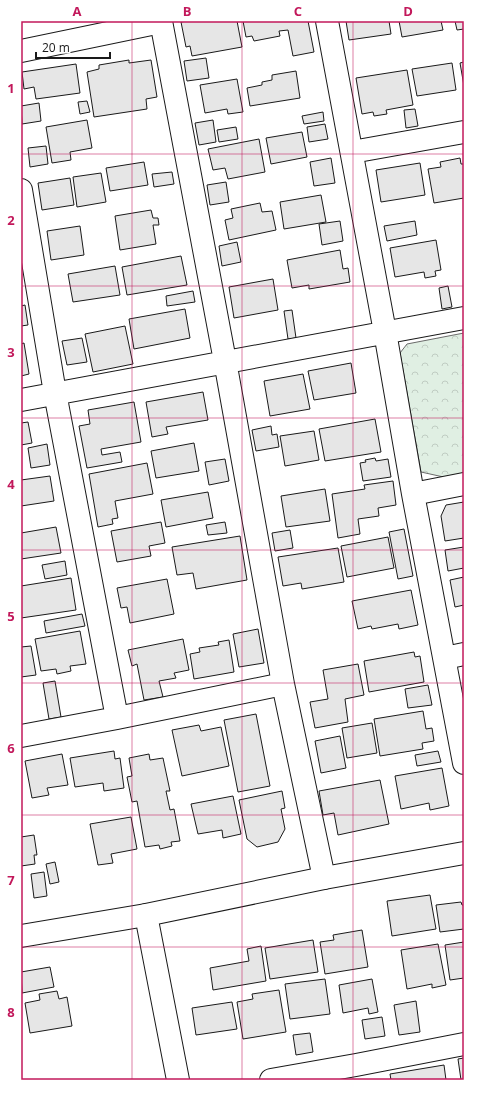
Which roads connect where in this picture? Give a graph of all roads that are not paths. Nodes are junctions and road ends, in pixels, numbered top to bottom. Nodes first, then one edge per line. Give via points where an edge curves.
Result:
1 (327, 21) edge
2 (161, 22) edge
3 (21, 51) edge
4 (464, 132) edge
5 (352, 152) junction
6 (21, 190) edge
7 (464, 318) edge
8 (385, 332) junction
9 (225, 362) junction
10 (55, 393) junction
11 (21, 400) edge
12 (464, 484) edge
13 (413, 494) junction
14 (454, 656) edge
15 (283, 684) junction
16 (117, 718) junction
17 (21, 736) edge
18 (464, 763) edge
19 (464, 853) edge
20 (324, 878) junction
21 (146, 915) junction
22 (21, 936) edge
23 (464, 1044) edge
24 (357, 1072) edge
25 (178, 1080) edge
26 (271, 1080) edge

1 - 5 street
2 - 3 street
2 - 9 street
4 - 5 street
5 - 8 street
6 - 10 street
7 - 8 street
8 - 9 street
8 - 13 street
9 - 10 street
9 - 15 street
10 - 11 street
10 - 16 street
12 - 13 street
13 - 14 street
14 - 18 street
15 - 16 street
15 - 20 street
16 - 17 street
19 - 20 street
20 - 21 street
21 - 22 street
21 - 25 street
23 - 24 street
24 - 26 street

